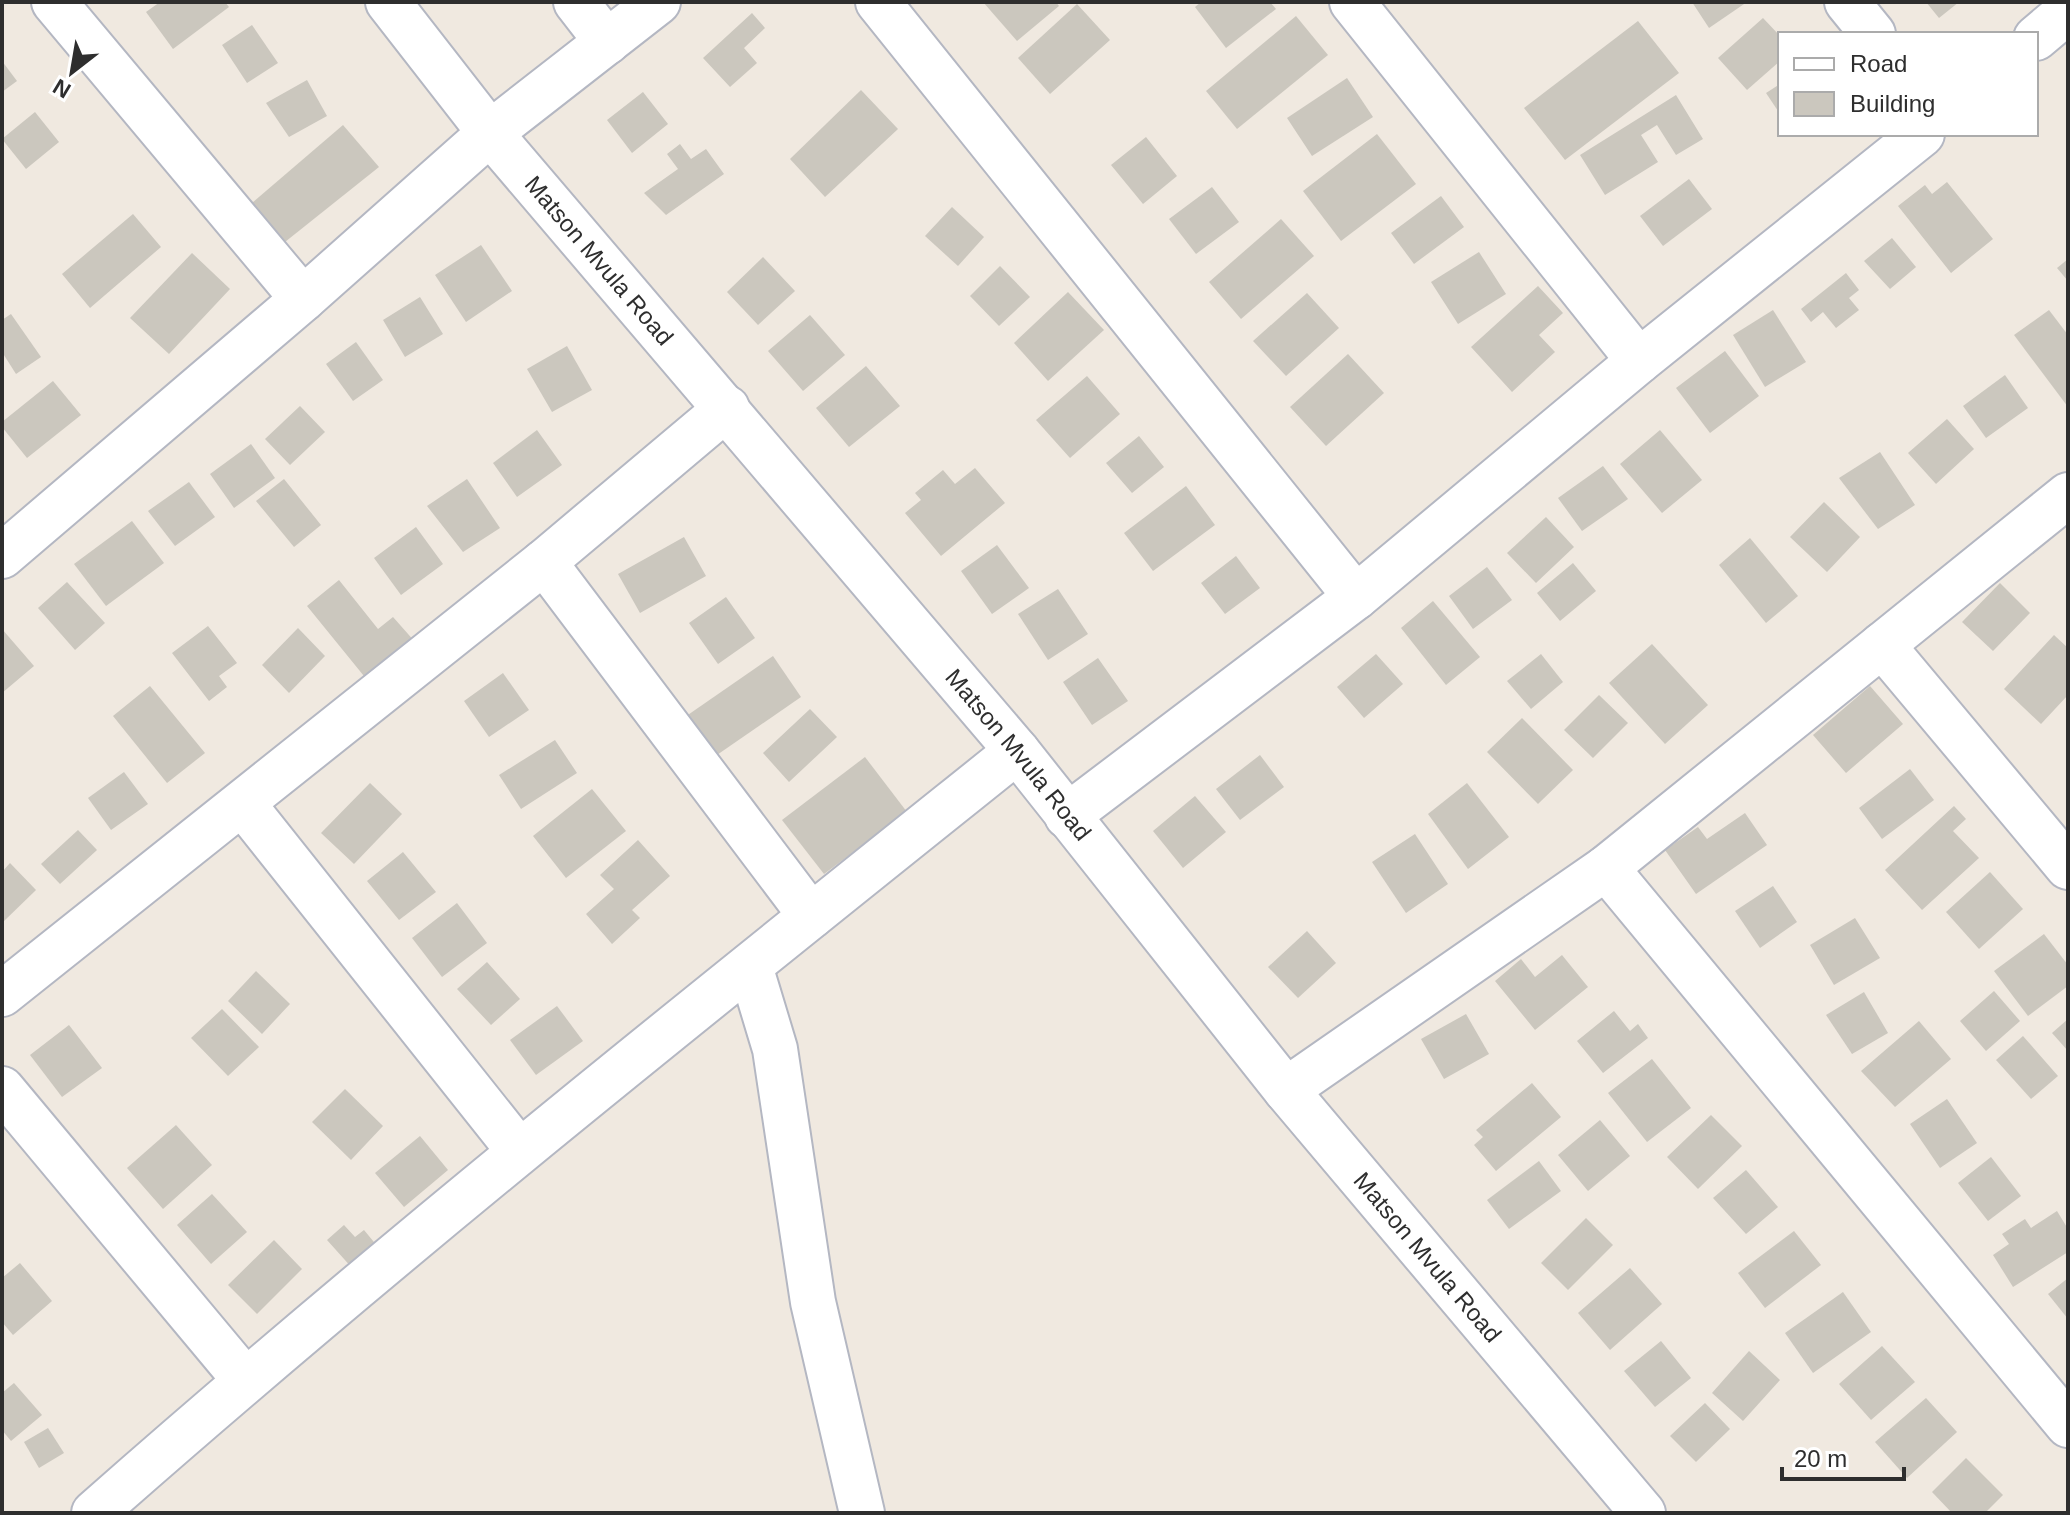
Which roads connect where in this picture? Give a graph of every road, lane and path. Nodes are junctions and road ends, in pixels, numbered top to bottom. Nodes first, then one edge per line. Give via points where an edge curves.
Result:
1 (54, 2) edge
2 (388, 2) edge
3 (576, 2) edge
4 (658, 2) edge
5 (878, 2) edge
6 (1352, 2) edge
7 (1847, 2) edge
8 (2068, 11) edge
9 (1871, 32) edge
10 (2038, 36) edge
11 (607, 42) junction
12 (490, 133) junction
13 (1920, 136) edge
14 (303, 299) junction
15 (1639, 361) junction
16 (727, 408) junction
17 (2068, 495) edge
18 (6, 543) edge
19 (544, 562) junction
20 (1356, 597) junction
21 (1882, 645) junction
22 (1017, 751) junction
23 (243, 804) junction
24 (1067, 816) junction
25 (2068, 867) edge
26 (1606, 868) junction
27 (811, 916) junction
28 (750, 966) junction
29 (2, 994) edge
30 (2, 1089) edge
31 (1286, 1090) junction
32 (519, 1151) junction
33 (245, 1380) junction
34 (2068, 1425) edge
35 (94, 1513) edge
36 (862, 1513) edge
37 (1643, 1513) edge

1 - 14 street
2 - 12 street, Matson Mvula Road
3 - 11 street
4 - 11 street
5 - 20 street
6 - 15 street
7 - 9 street
8 - 10 street
11 - 12 street
12 - 14 street
12 - 16 street, Matson Mvula Road
13 - 15 street
14 - 18 street
15 - 20 street
16 - 19 street
16 - 22 street, Matson Mvula Road
17 - 21 street
19 - 23 street
19 - 27 street
20 - 24 street
21 - 25 street
21 - 26 street
22 - 24 street, Matson Mvula Road
22 - 27 street
23 - 29 street
23 - 32 street
24 - 31 street, Matson Mvula Road
26 - 31 street
26 - 34 street
27 - 28 street
28 - 32 street
28 - 36 street via 775,1049 813,1302
30 - 33 street
31 - 37 street, Matson Mvula Road
32 - 33 street
33 - 35 street

